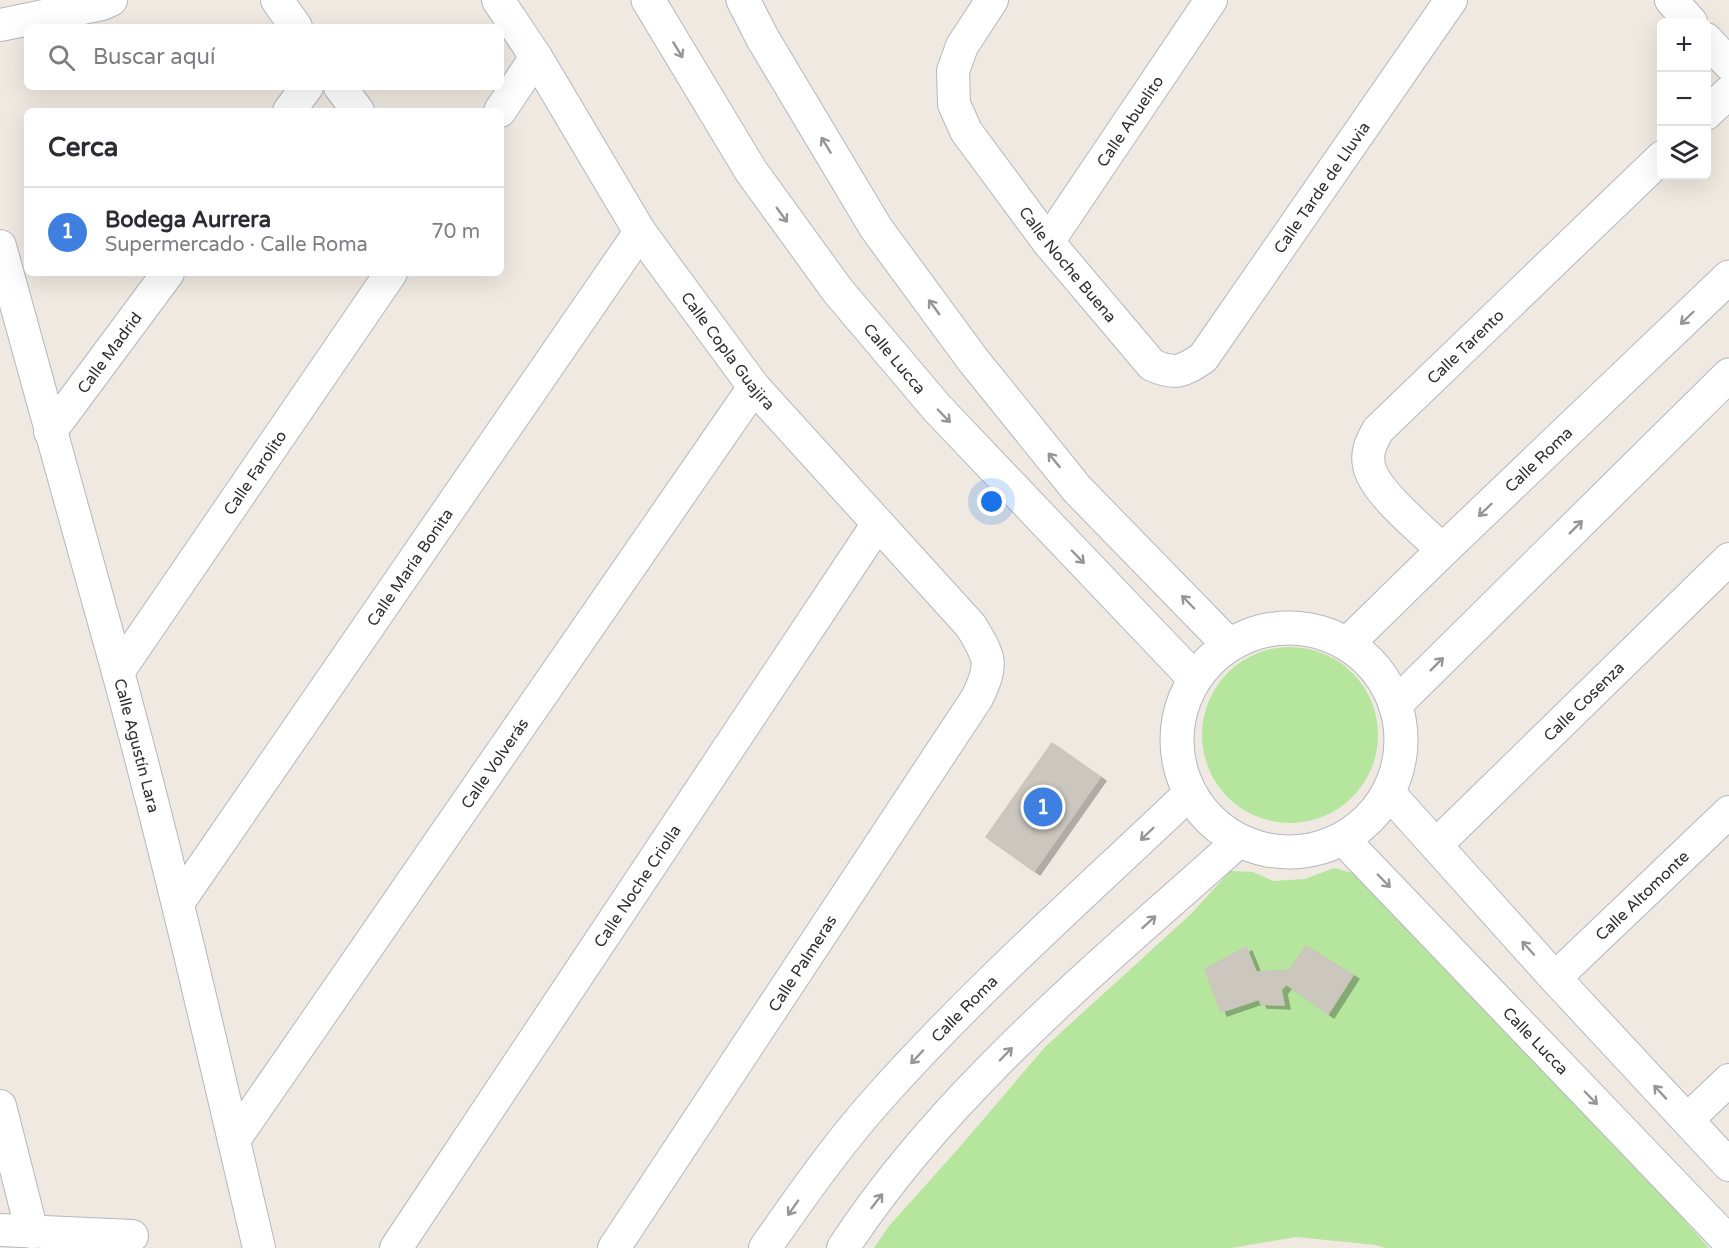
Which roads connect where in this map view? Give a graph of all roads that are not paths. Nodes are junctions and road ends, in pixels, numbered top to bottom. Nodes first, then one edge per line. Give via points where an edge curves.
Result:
1 (111, 0) edge
2 (277, 0) edge
3 (498, 0) edge
4 (648, 0) edge
5 (742, 0) edge
6 (1211, 0) edge
7 (1451, 0) edge
8 (1671, 0) edge
9 (981, 6) edge
10 (1687, 18) edge
11 (294, 24) edge
12 (0, 25) edge
13 (1711, 44) edge
14 (536, 57) junction
15 (1729, 64) edge
16 (305, 90) edge
17 (342, 90) edge
18 (1729, 92) edge
19 (291, 108) edge
20 (356, 108) edge
21 (502, 108) edge
22 (1711, 110) edge
23 (1657, 162) edge
24 (640, 232) junction
25 (1048, 242) junction
26 (0, 246) edge
27 (166, 276) edge
28 (389, 276) edge
29 (1729, 277) edge
30 (1186, 369) joint
31 (1729, 375) edge
32 (754, 387) junction
33 (50, 432) junction
34 (877, 525) junction
35 (1443, 550) junction
36 (1729, 559) edge
37 (1228, 644) junction
38 (1347, 644) junction
39 (118, 672) junction
40 (987, 676) joint
41 (1194, 678) junction
42 (1395, 705) junction
43 (1388, 792) junction
44 (1190, 793) junction
45 (1729, 812) edge
46 (1343, 838) junction
47 (1239, 841) junction
48 (1436, 845) junction
49 (178, 903) junction
50 (1555, 978) junction
51 (1729, 1080) edge
52 (0, 1106) edge
53 (1687, 1120) junction
54 (234, 1140) junction
55 (1729, 1165) edge
56 (0, 1230) edge
57 (32, 1232) junction
58 (132, 1236) dead end
59 (1729, 1242) edge
60 (259, 1248) edge
61 (396, 1248) edge
62 (614, 1248) edge
63 (765, 1248) edge
64 (843, 1248) edge

1 - 12 street
2 - 11 street
3 - 14 street, Calle Copla Guajira
4 -> 41 street, Calle Lucca via 751,171 838,291 937,408
37 -> 5 street via 1077,489 973,360 876,228
6 - 25 street, Calle Abuelito
7 - 30 street, Calle Tarde de Lluvia via 1203,358
8 - 10 street
9 - 25 street, Calle Noche Buena via 953,71 954,104 966,131
13 - 15 street
14 - 21 street
14 - 24 street, Calle Copla Guajira
16 - 19 street
17 - 20 street
18 - 22 street
23 - 35 street, Calle Tarento via 1378,430 1369,448 1369,466 1376,484
24 - 32 street, Calle Copla Guajira
24 - 49 street, Calle María Bonita
25 - 30 street, Calle Noche Buena via 1152,365 1169,372
26 - 33 street, Calle Agustín Lara
27 - 33 street, Calle Madrid
28 - 39 street, Calle Farolito
29 -> 35 street, Calle Roma
42 -> 31 street
32 - 34 street, Calle Copla Guajira
32 - 54 street, Calle Volverás
33 - 39 street, Calle Agustín Lara
34 - 40 street, Calle Copla Guajira via 971,626 987,653
34 - 61 street, Calle Noche Criolla
35 - 38 street, Calle Roma
36 - 48 street, Calle Cosenza
37 - 38 street via 1257,632 1288,627 1318,632
37 - 41 street
38 - 42 street via 1368,660
39 - 49 street, Calle Agustín Lara
40 - 62 street, Calle Palmeras via 977,698
41 - 44 street via 1181,706 1176,735 1179,765
42 - 43 street via 1401,734 1400,754
43 - 46 street via 1362,826
43 - 48 street
44 - 47 street via 1211,820
44 -> 63 street, Calle Roma via 948,1024 876,1101
45 - 50 street, Calle Altomonte
46 - 47 street via 1318,849 1291,852 1264,850
46 -> 59 street, Calle Lucca
64 -> 47 street via 931,1132 1028,1031
50 -> 48 street
49 - 54 street, Calle Agustín Lara
53 -> 50 street
51 - 53 street
52 - 57 street
53 - 55 street
54 - 60 street, Calle Agustín Lara
56 - 57 street
57 - 58 street

